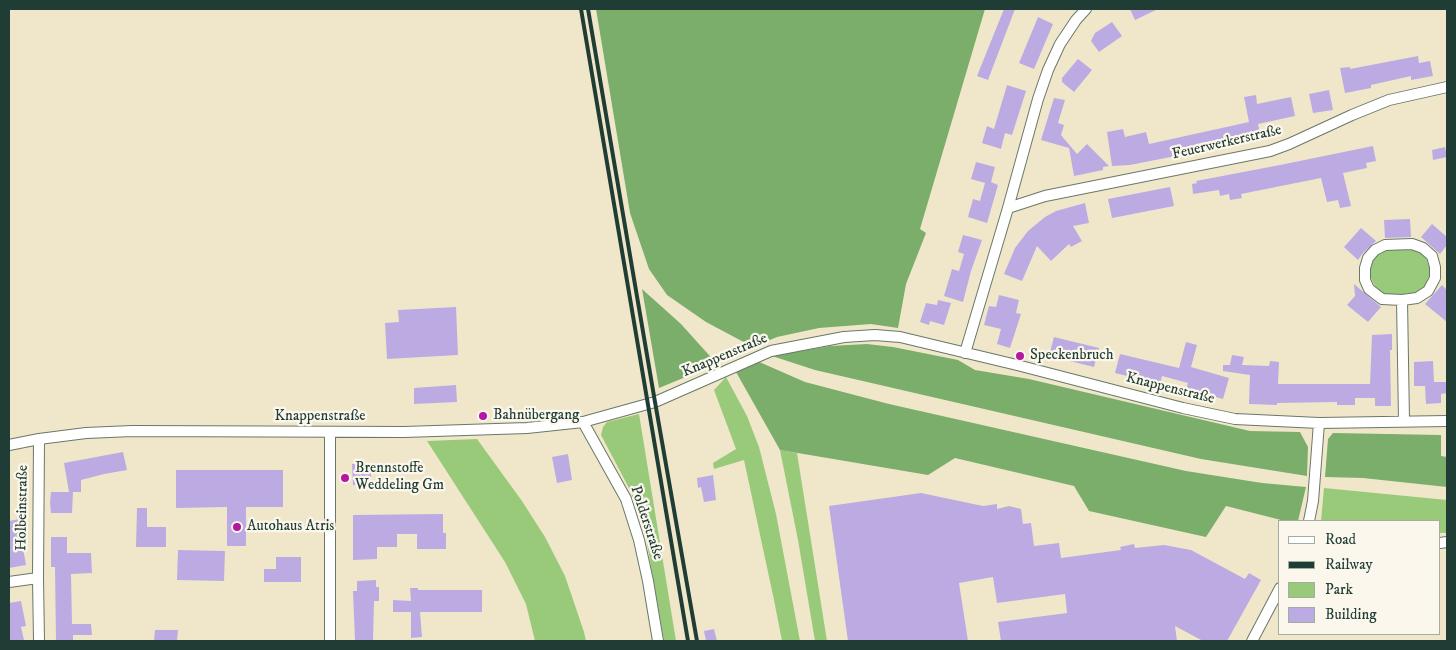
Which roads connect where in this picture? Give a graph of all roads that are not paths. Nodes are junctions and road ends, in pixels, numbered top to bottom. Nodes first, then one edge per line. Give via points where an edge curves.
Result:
1 (1086, 9) edge
2 (1447, 87) edge
3 (1008, 208) junction
4 (1402, 300) junction
5 (965, 352) junction
6 (1404, 421) junction
7 (1447, 421) edge
8 (583, 422) junction
9 (1319, 423) junction
10 (330, 432) junction
11 (39, 439) junction
12 (9, 445) edge
13 (1309, 520) edge
14 (38, 578) junction
15 (9, 582) edge
16 (1278, 592) edge
17 (39, 641) edge
18 (330, 641) edge
19 (658, 641) edge
20 (1252, 641) edge

1 - 3 street via 1060,44 1048,70
2 - 3 street, Feuerwerkerstraße via 1389,100 1270,151 1045,196
3 - 5 street
4 - 4 street via 1417,298 1428,291 1435,278 1432,256 1412,244 1385,245 1368,258 1365,280 1369,289 1382,299
4 - 6 street
5 - 8 street, Knappenstraße via 900,337 875,335 771,351 655,402
5 - 9 street, Knappenstraße via 1235,419
6 - 7 street, Knappenstraße
6 - 9 street, Knappenstraße
8 - 10 street, Knappenstraße via 527,428
8 - 19 street, Polderstraße via 626,499 643,556
9 - 13 street
10 - 11 street, Knappenstraße via 132,431
10 - 18 street
11 - 12 street, Knappenstraße
11 - 14 street, Holbeinstraße
14 - 15 street
14 - 17 street, Holbeinstraße
16 - 20 street

